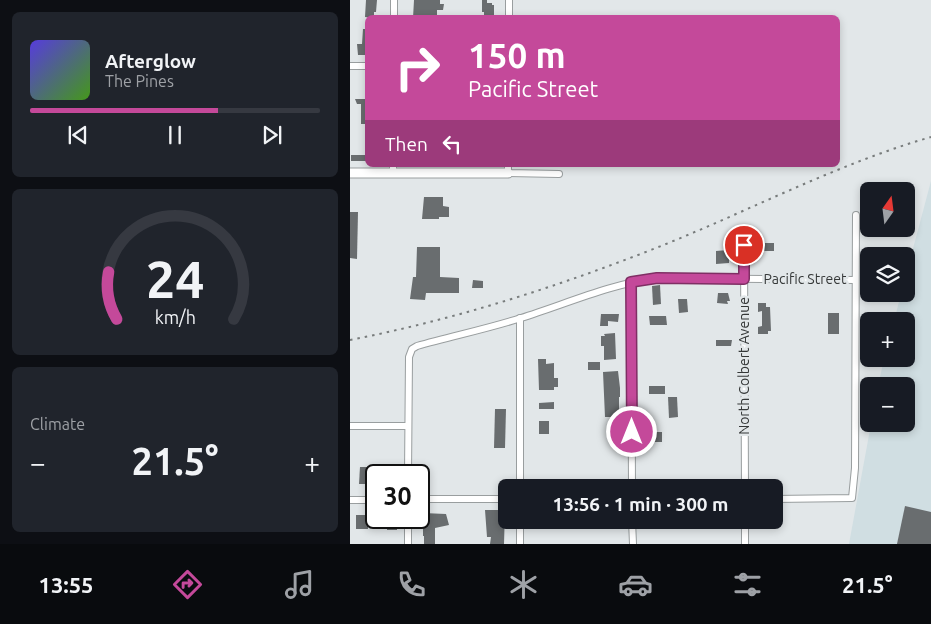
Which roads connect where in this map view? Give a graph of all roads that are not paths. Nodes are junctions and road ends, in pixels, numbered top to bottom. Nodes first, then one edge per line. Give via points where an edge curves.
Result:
1 (394, 0) edge
2 (510, 0) edge
3 (394, 15) edge
4 (509, 15) edge
5 (350, 66) edge
6 (365, 66) edge
7 (393, 169) edge
8 (508, 169) edge
9 (350, 173) edge
10 (559, 174) dead end
11 (856, 215) dead end
12 (744, 245) dead end
13 (744, 279) junction
14 (855, 280) junction
15 (631, 282) junction
16 (520, 318) junction
17 (350, 426) edge
18 (408, 426) junction
19 (408, 464) edge
20 (520, 479) edge
21 (632, 479) edge
22 (745, 479) edge
23 (430, 499) edge
24 (498, 499) edge
25 (783, 499) edge
26 (350, 500) edge
27 (365, 500) edge
28 (408, 529) edge
29 (520, 529) edge
30 (632, 529) edge
31 (745, 529) edge
32 (408, 544) edge
33 (520, 544) edge
34 (632, 544) edge
35 (744, 544) edge

1 - 3 street
2 - 4 street
5 - 6 street
7 - 8 street
7 - 9 street
8 - 10 street
11 - 14 street
12 - 13 street, North Colbert Avenue
13 - 14 street, Pacific Street
13 - 15 street, Pacific Street via 657,278
13 - 22 street, North Colbert Avenue
14 - 25 street via 855,468 852,498
15 - 16 street, Pacific Street
15 - 21 street
16 - 18 street, Pacific Street via 412,349 409,357
16 - 20 street
17 - 18 street
18 - 19 street
23 - 24 street
26 - 27 street
28 - 32 street
29 - 33 street
30 - 34 street
31 - 35 street

